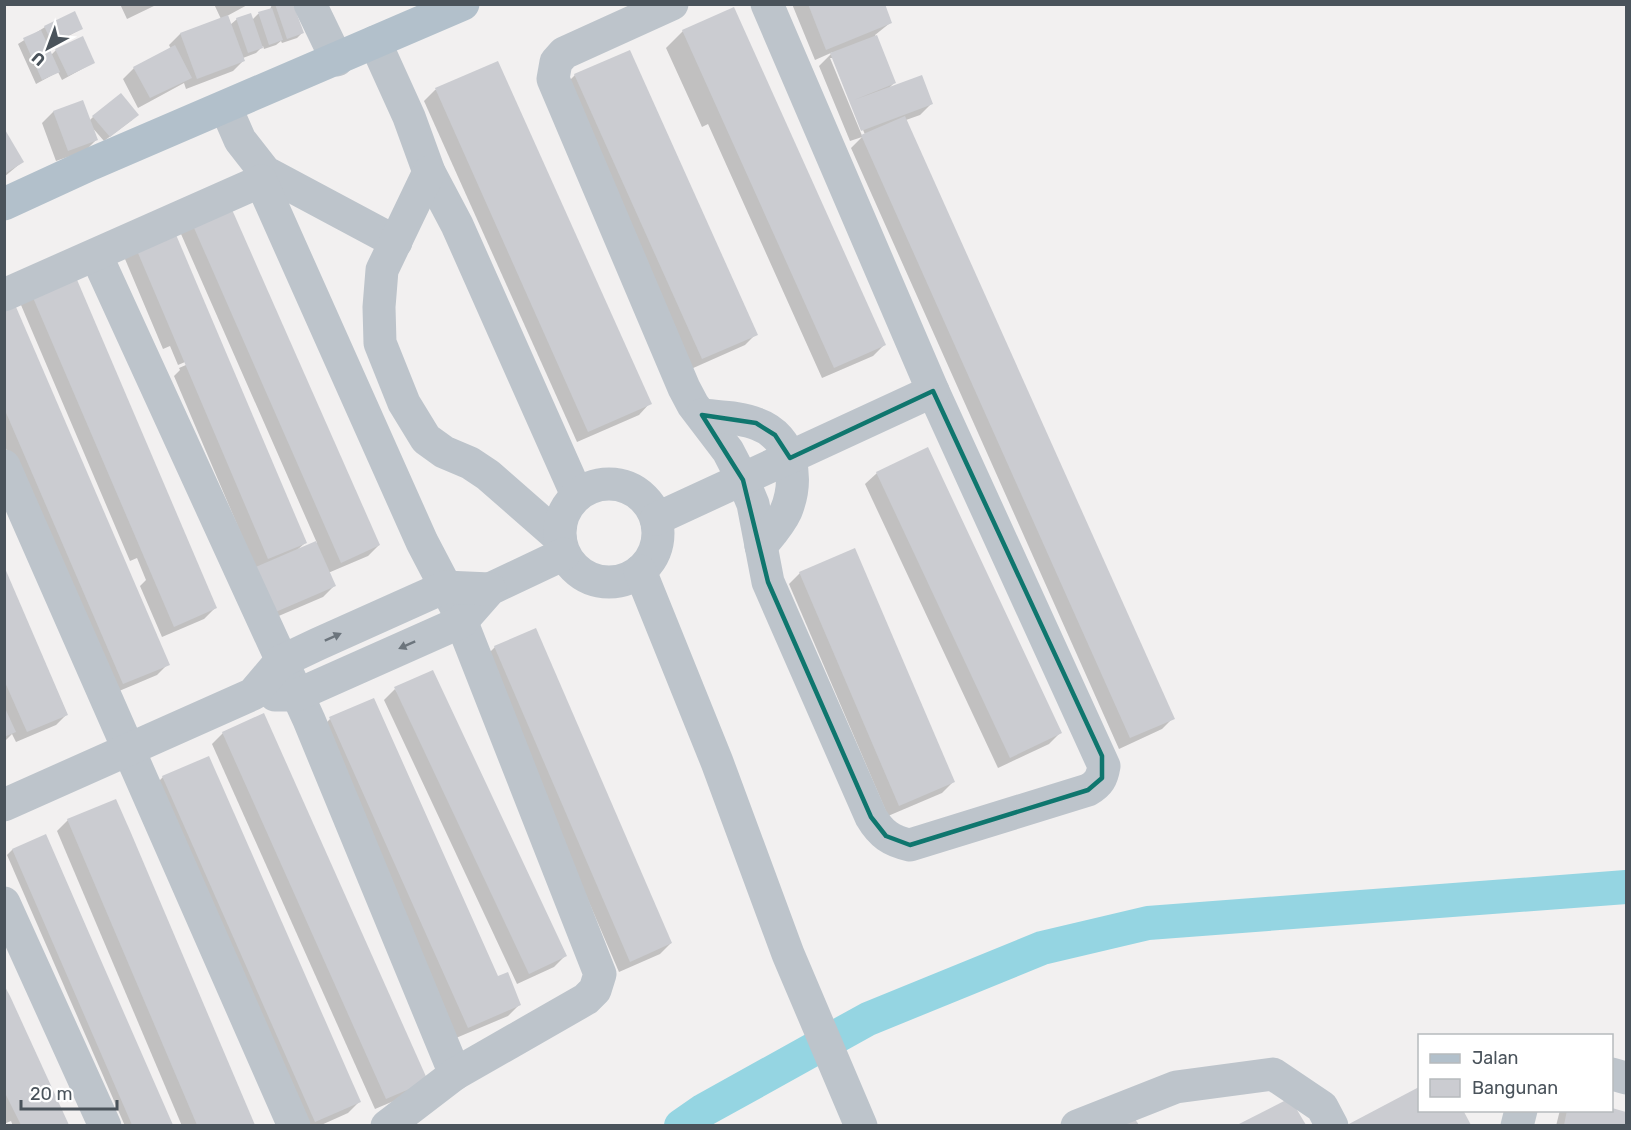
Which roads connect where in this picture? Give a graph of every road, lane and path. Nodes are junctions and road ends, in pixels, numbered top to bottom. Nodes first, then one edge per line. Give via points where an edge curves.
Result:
1 (310, 4) edge
2 (463, 4) edge
3 (672, 4) edge
4 (767, 4) edge
5 (375, 42) junction
6 (337, 60) junction
7 (233, 123) junction
8 (429, 172) junction
9 (4, 204) edge
10 (396, 242) junction
11 (96, 255) junction
12 (4, 295) edge
13 (933, 391) junction
14 (702, 415) junction
15 (790, 458) junction
16 (4, 466) edge
17 (743, 480) junction
18 (577, 495) junction
19 (656, 519) junction
20 (562, 546) junction
21 (761, 546) junction
22 (640, 571) junction
23 (445, 587) junction
24 (490, 589) junction
25 (461, 622) junction
26 (280, 662) junction
27 (253, 694) junction
28 (297, 695) junction
29 (129, 750) junction
30 (4, 805) edge
31 (4, 903) edge
32 (455, 1074) junction
33 (1139, 1115) edge
34 (105, 1125) edge
35 (294, 1125) edge
36 (387, 1125) edge
37 (861, 1125) edge
38 (1077, 1125) edge
39 (1332, 1125) edge

1 - 6 street
2 - 5 main road
3 - 14 street via 564,53 556,62 553,79 684,388
4 - 13 street
5 - 6 main road
5 - 8 street
6 - 7 main road
7 - 9 main road via 91,165
7 - 10 street via 265,172
8 - 10 street
8 - 18 street via 457,225
10 - 20 street via 382,270 380,343 404,403 426,439 488,475
11 - 12 street
11 - 23 street via 261,181
11 - 26 street
13 - 15 street
13 - 21 street via 1102,756 1103,772 1097,785 910,845 886,836 871,817 768,582
14 - 15 street via 756,423 775,435
14 - 17 street
15 - 17 street
15 - 21 street via 792,487 785,512
16 - 29 street
17 - 19 street
17 - 21 street via 753,504
18 - 19 street via 607,483 623,486 638,493
18 - 20 street via 561,522
19 - 22 street via 656,548
20 - 22 street via 573,566 598,581 627,579
20 - 24 street
22 - 37 street via 788,954
23 - 24 street
23 - 25 street
26 -> 23 street
24 - 25 street
25 -> 28 street
25 - 32 street via 600,974 595,990 586,999
26 - 27 street
26 - 28 street
27 - 28 street
27 - 29 street
28 - 32 street
29 - 30 street
29 - 35 street
31 - 34 street
32 - 36 street
33 - 38 street
33 - 39 street via 1176,1088 1274,1074 1322,1107

